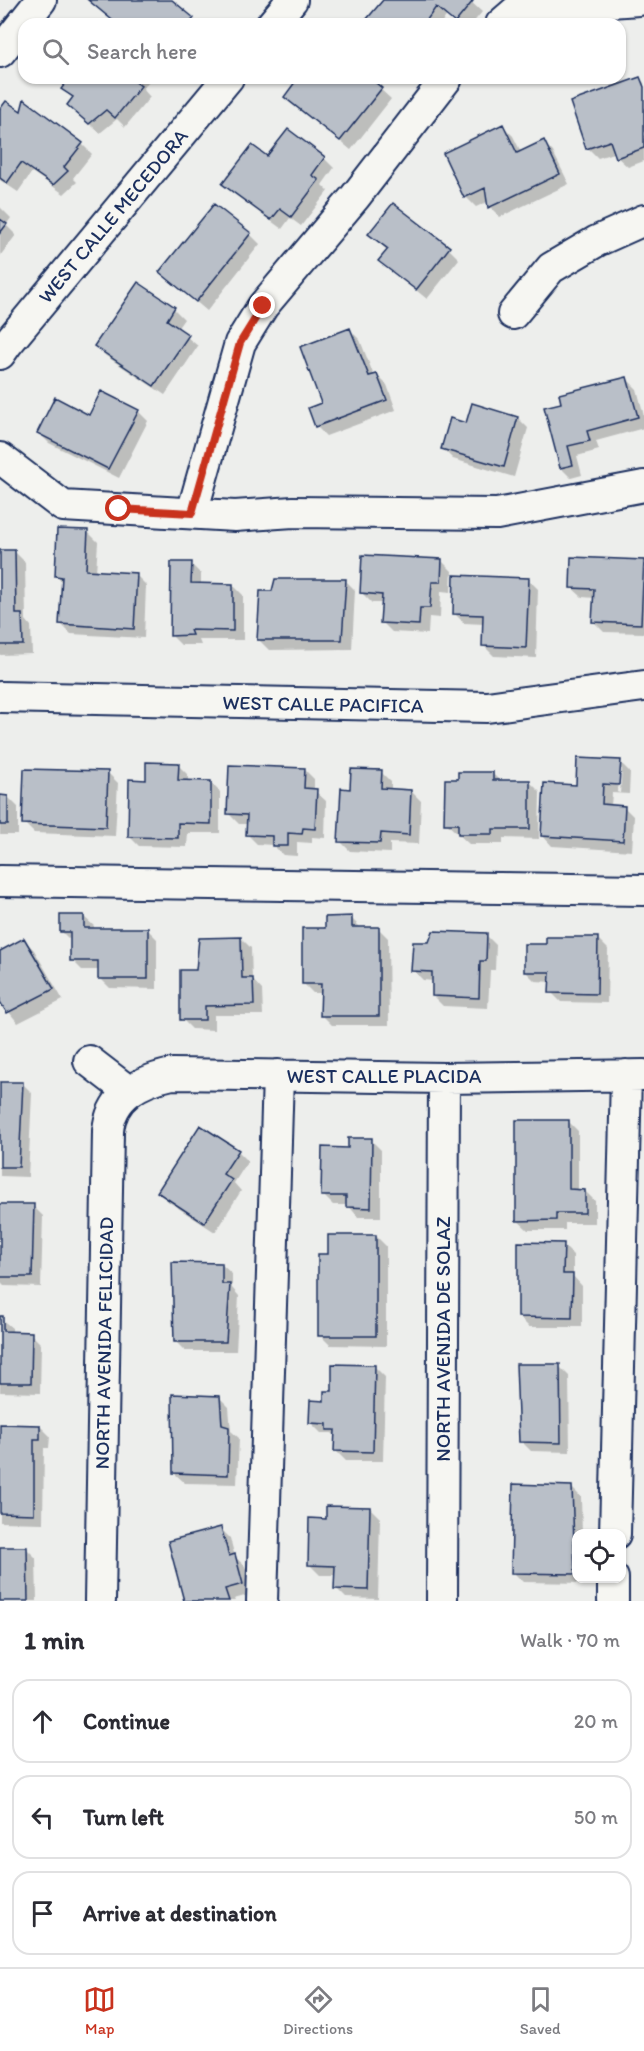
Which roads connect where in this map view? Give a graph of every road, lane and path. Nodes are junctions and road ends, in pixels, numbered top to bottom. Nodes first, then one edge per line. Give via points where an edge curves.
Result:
1 (41, 0) edge
2 (292, 0) edge
3 (639, 0) edge
4 (27, 18) edge
5 (277, 18) edge
6 (508, 18) edge
7 (18, 29) edge
8 (0, 52) edge
9 (223, 84) edge
10 (442, 84) edge
11 (644, 220) edge
12 (513, 314) dead end
13 (0, 354) edge
14 (0, 458) edge
15 (644, 486) edge
16 (192, 513) junction
17 (644, 686) edge
18 (0, 697) edge
19 (0, 881) edge
20 (644, 890) edge
21 (89, 1061) dead end
22 (278, 1075) junction
23 (635, 1075) edge
24 (444, 1078) junction
25 (128, 1091) junction
26 (615, 1529) edge
27 (614, 1583) edge
28 (100, 1601) edge
29 (262, 1601) edge
30 (442, 1601) edge
31 (613, 1601) edge

1 - 4 street
2 - 5 street
3 - 6 street via 566,4 516,12
7 - 8 street
9 - 13 street, WEST CALLE MECEDORA
10 - 16 street via 355,197 263,306 240,343
11 - 12 street via 551,268
14 - 16 street via 63,506
15 - 16 street via 497,514
17 - 18 street, WEST CALLE PACIFICA via 487,707
19 - 20 street
21 - 25 street
22 - 24 street, WEST CALLE PLACIDA
22 - 25 street, WEST CALLE PLACIDA via 172,1074
22 - 29 street
23 - 24 street, WEST CALLE PLACIDA
23 - 26 street
24 - 30 street, NORTH AVENIDA DE SOLAZ
25 - 28 street, NORTH AVENIDA FELICIDAD via 115,1105 108,1131
27 - 31 street

